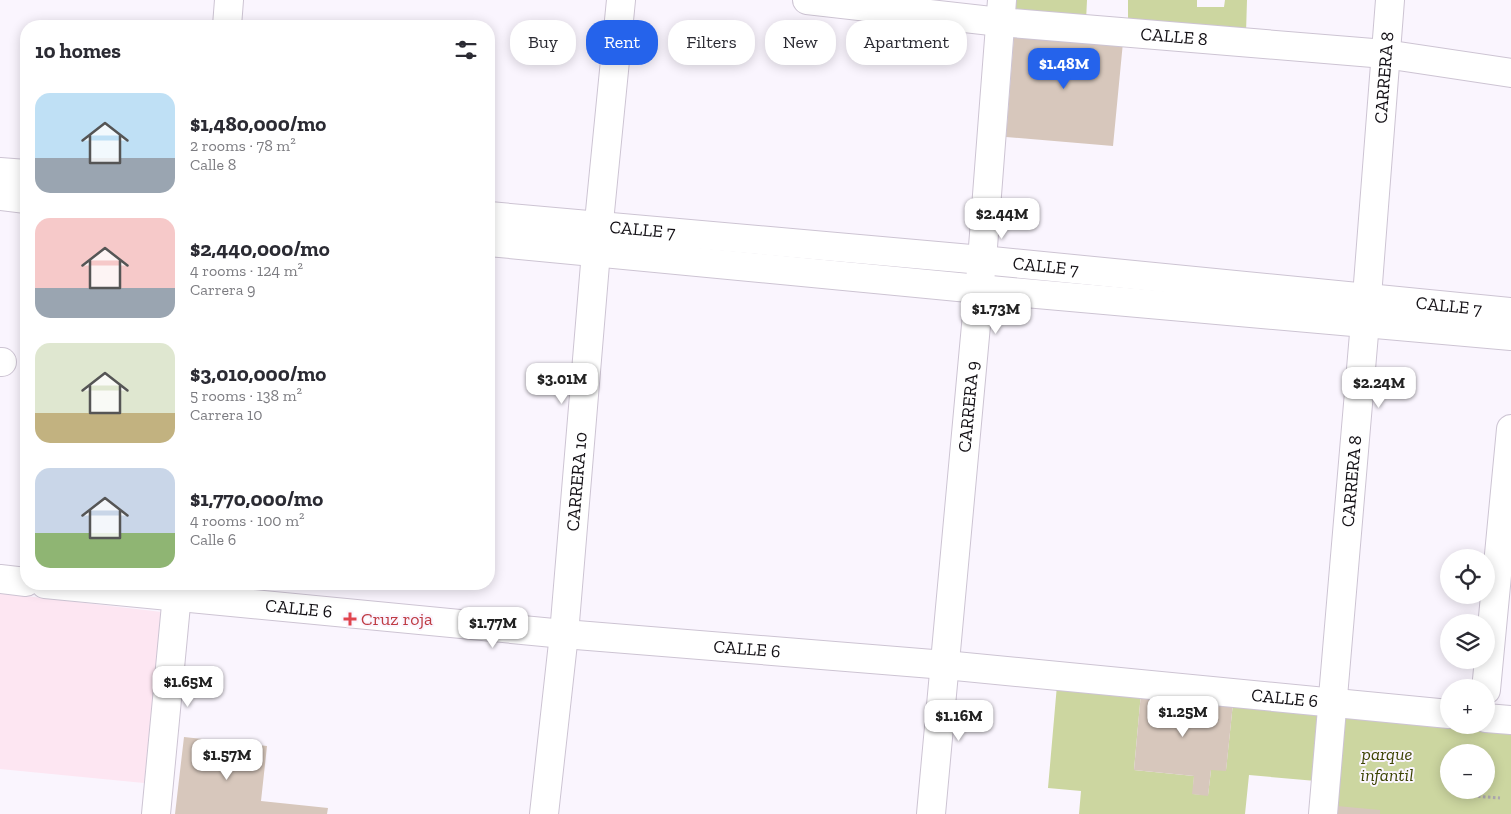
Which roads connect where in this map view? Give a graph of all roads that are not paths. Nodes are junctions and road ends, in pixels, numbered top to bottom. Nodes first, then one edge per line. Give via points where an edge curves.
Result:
1 (230, 0) edge
2 (622, 0) edge
3 (808, 0) edge
4 (1390, 0) edge
5 (1001, 11) edge
6 (228, 20) edge
7 (1385, 54) junction
8 (1511, 73) edge
9 (0, 172) edge
10 (20, 174) edge
11 (0, 196) edge
12 (20, 198) edge
13 (495, 217) edge
14 (598, 239) junction
15 (495, 242) edge
16 (982, 260) junction
17 (979, 289) junction
18 (1366, 309) junction
19 (1511, 312) edge
20 (1511, 336) edge
21 (1511, 429) edge
22 (0, 579) edge
23 (20, 581) edge
24 (158, 590) edge
25 (177, 591) edge
26 (564, 634) junction
27 (945, 665) junction
28 (1487, 679) edge
29 (1334, 703) junction
30 (1440, 713) edge
31 (1495, 719) edge
32 (1511, 720) edge
33 (156, 814) edge
34 (544, 814) edge
35 (931, 814) edge
36 (1323, 814) edge

1 - 6 street
2 - 14 street, CARRERA 10
3 - 5 street, CALLE 8
4 - 7 street, CARRERA 8
5 - 7 street, CALLE 8
5 - 16 street, CARRERA 9
7 - 8 street, CALLE 8
7 - 18 street, CARRERA 8
9 - 10 street
11 - 12 street
13 - 14 street, CALLE 7
14 - 15 street, CALLE 7
14 - 16 street, CALLE 7
14 - 17 street, CALLE 7
14 - 26 street, CARRERA 10
16 - 17 street, CARRERA 9
16 - 18 street, CALLE 7
17 - 18 street, CALLE 7
17 - 27 street, CARRERA 9
18 - 19 street, CALLE 7
18 - 20 street, CALLE 7
18 - 29 street, CARRERA 8
21 - 28 street
22 - 23 street
24 - 25 street, CALLE 6
25 - 26 street, CALLE 6
25 - 33 street
26 - 27 street, CALLE 6
26 - 34 street, CARRERA 10
27 - 29 street, CALLE 6
27 - 35 street, CARRERA 9
29 - 30 street, CALLE 6
29 - 36 street, CARRERA 8
31 - 32 street

